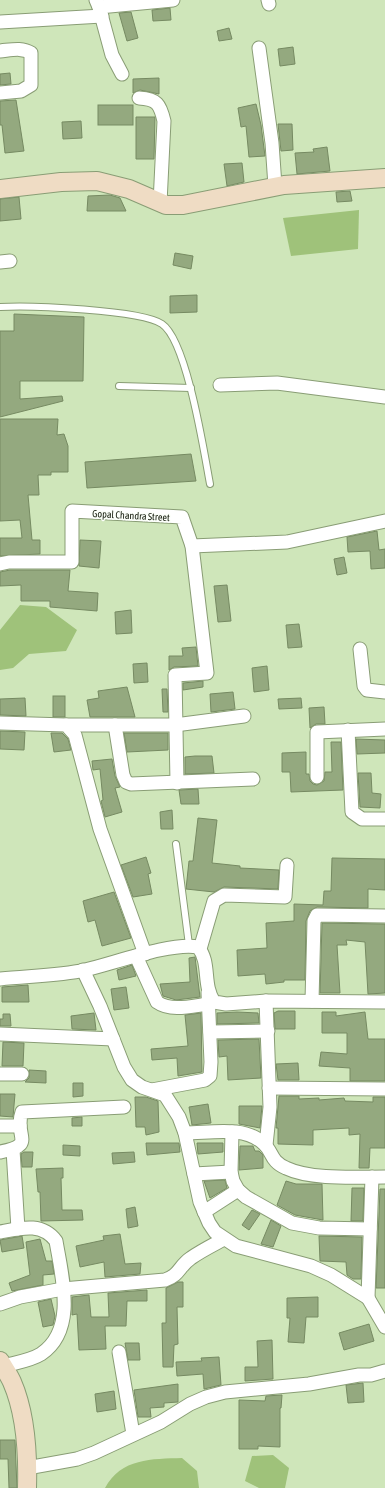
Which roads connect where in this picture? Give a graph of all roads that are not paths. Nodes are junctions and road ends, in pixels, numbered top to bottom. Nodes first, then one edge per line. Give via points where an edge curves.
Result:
1 (173, 0) edge
2 (99, 8) edge
3 (0, 22) edge
4 (259, 48) dead end
5 (0, 51) edge
6 (122, 74) dead end
7 (0, 93) edge
8 (139, 98) dead end
9 (385, 178) edge
10 (275, 186) junction
11 (0, 189) edge
12 (160, 203) junction
13 (0, 306) edge
14 (220, 385) dead end
15 (119, 386) dead end
16 (191, 388) junction
17 (385, 398) edge
18 (210, 484) dead end
19 (385, 521) edge
20 (192, 546) junction
21 (0, 564) edge
22 (360, 649) dead end
23 (385, 692) edge
24 (244, 716) dead end
25 (0, 723) edge
26 (66, 724) junction
27 (115, 725) junction
28 (175, 726) junction
29 (385, 729) edge
30 (348, 730) junction
31 (317, 777) dead end
32 (253, 779) dead end
33 (177, 783) junction
34 (385, 819) edge
35 (176, 844) dead end
36 (287, 865) dead end
37 (385, 916) edge
38 (194, 947) junction
39 (140, 955) junction
40 (83, 970) junction
41 (0, 979) edge
42 (208, 999) junction
43 (266, 1000) junction
44 (312, 1001) junction
45 (385, 1002) edge
46 (268, 1031) junction
47 (210, 1032) junction
48 (0, 1034) edge
49 (113, 1039) junction
50 (0, 1074) edge
51 (22, 1074) dead end
52 (269, 1088) junction
53 (385, 1089) edge
54 (151, 1090) junction
55 (124, 1108) dead end
56 (0, 1126) edge
57 (20, 1126) junction
58 (232, 1132) junction
59 (185, 1133) junction
60 (266, 1145) junction
61 (6, 1151) edge
62 (231, 1172) junction
63 (194, 1174) junction
64 (379, 1177) edge
65 (238, 1190) junction
66 (204, 1212) junction
67 (18, 1229) junction
68 (370, 1229) junction
69 (0, 1232) edge
70 (224, 1240) junction
71 (63, 1289) junction
72 (368, 1298) junction
73 (0, 1304) edge
74 (385, 1327) edge
75 (119, 1352) dead end
76 (1, 1365) edge
77 (385, 1371) edge
78 (133, 1434) junction
79 (27, 1468) junction
80 (27, 1488) edge

1 - 2 street
2 - 3 street
2 - 6 street via 112,54
4 - 10 street
5 - 7 street via 26,49 31,53 32,78 27,89
8 - 12 street via 157,102 164,121
9 - 10 street
10 - 12 street via 183,205
11 - 12 street via 96,181 129,189
13 - 16 lane via 98,312 146,318 162,324 174,336
14 - 17 street via 276,383
15 - 16 lane
16 - 18 lane
19 - 20 street via 287,542
20 - 21 street, Gopal Chandra Street via 182,517 72,511 72,562
20 - 28 street via 207,673 175,675
22 - 23 street via 364,686 367,690
24 - 28 street
25 - 26 street
26 - 27 street
26 - 39 street via 75,735 100,829
27 - 28 street
27 - 33 street via 126,782 139,785
28 - 33 street
29 - 30 street
30 - 31 street via 317,732
30 - 34 street via 352,812 362,819
32 - 33 street
35 - 38 lane
36 - 38 street via 285,897 224,895 214,901
37 - 44 street via 317,915 314,920
38 - 39 street
38 - 42 street via 204,955
39 - 40 street
39 - 42 street via 157,1002 163,1006 170,1007
40 - 41 street
40 - 49 street
42 - 43 street via 226,1004
42 - 47 street
43 - 44 street
43 - 46 street
44 - 45 street
46 - 47 street
46 - 52 street
47 - 54 street via 210,1076 205,1080
48 - 49 street
49 - 54 street via 124,1068 132,1080
50 - 51 street
52 - 53 street
52 - 60 street via 270,1114
54 - 59 street via 165,1095 179,1117
55 - 57 street via 22,1112
56 - 57 street
57 - 61 street via 21,1146
58 - 59 street
58 - 60 street via 244,1133
58 - 62 street
59 - 63 street
60 - 64 street via 274,1160 296,1172 310,1175
61 - 67 street
62 - 63 street
62 - 65 street
63 - 66 street
64 - 68 street
65 - 66 street
65 - 68 street via 283,1220 292,1223 319,1228
66 - 70 street via 215,1232
67 - 69 street
67 - 71 street via 38,1228 51,1234 56,1241
68 - 72 street
70 - 71 street via 190,1258 174,1277 165,1280
70 - 72 street via 236,1246 311,1266
71 - 73 street via 20,1297
71 - 76 street via 62,1324 60,1334 52,1346 40,1355
72 - 74 street
75 - 78 street
76 - 79 street via 12,1381 19,1402
77 - 78 street via 371,1376 359,1375 309,1384 226,1392 206,1397
78 - 79 street via 77,1459
79 - 80 street

